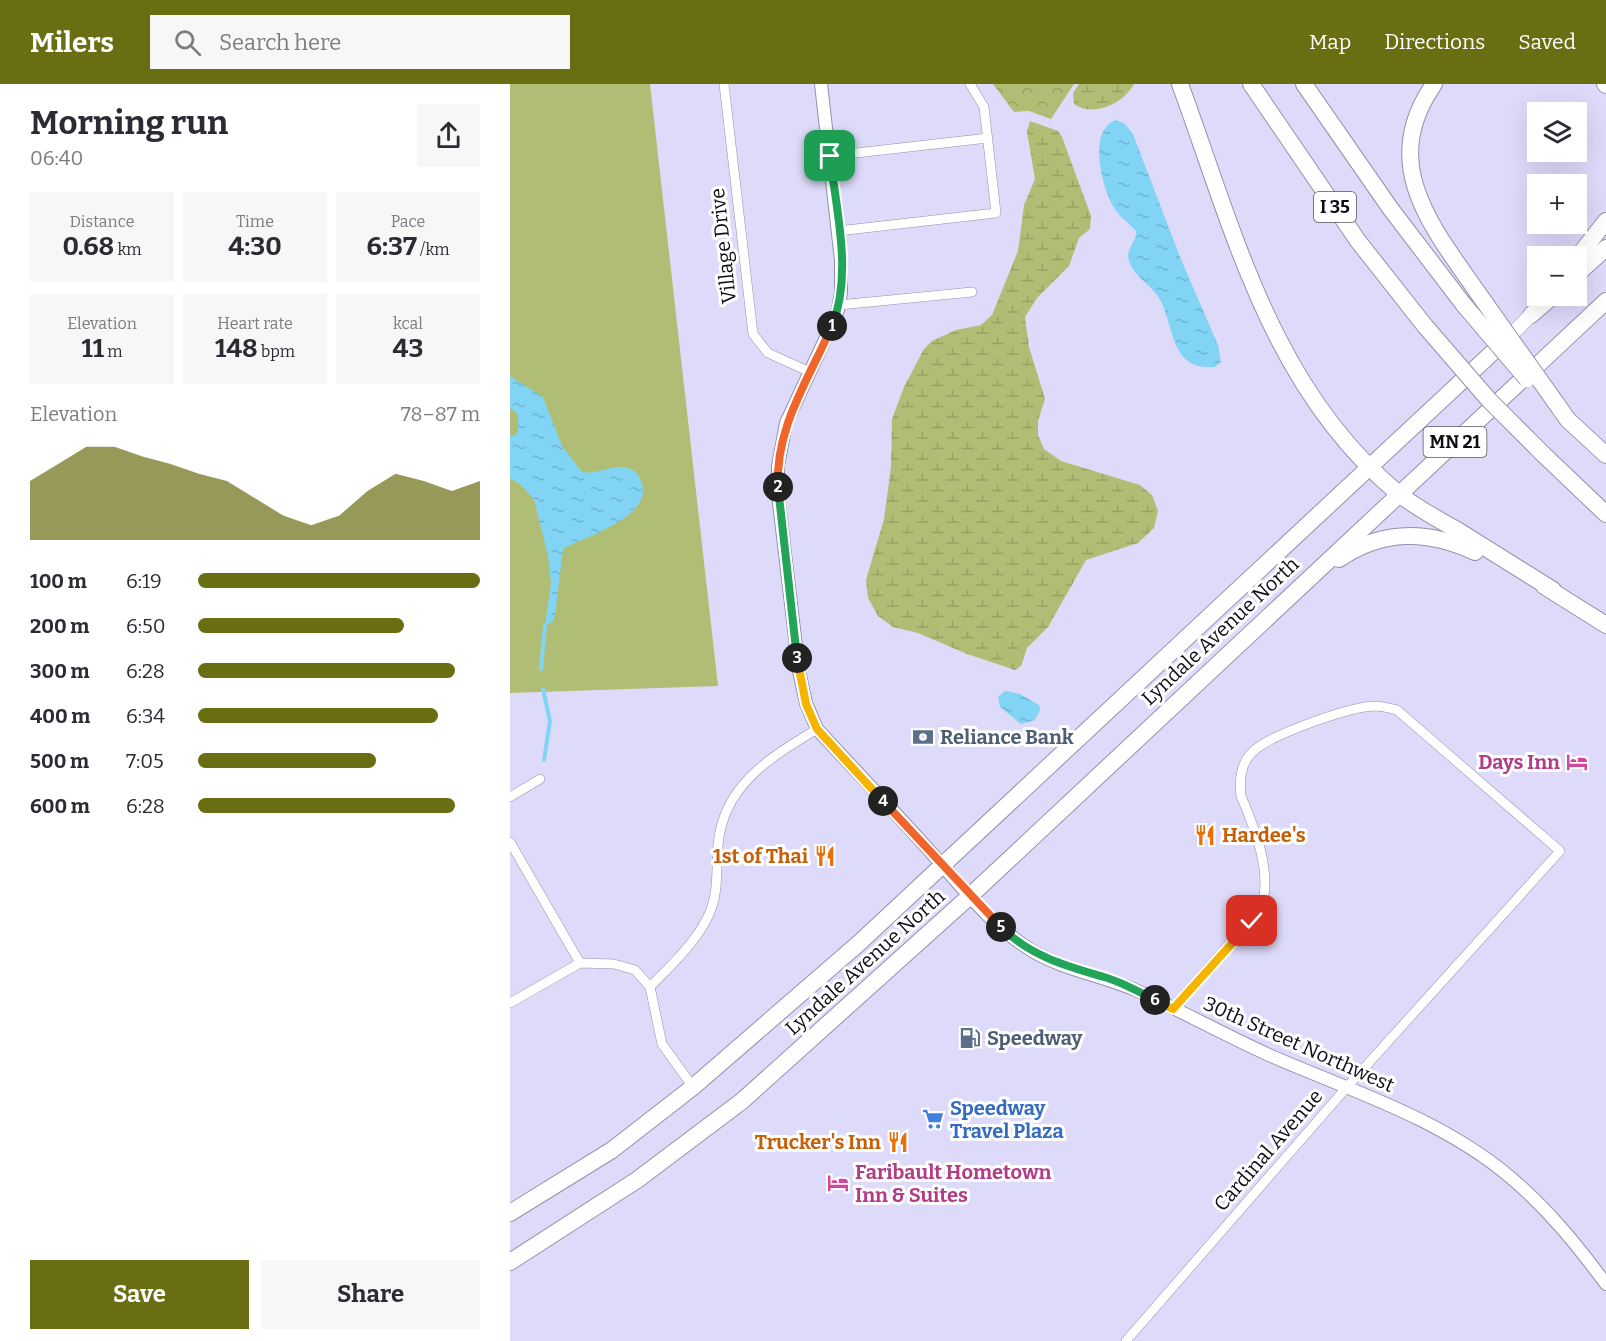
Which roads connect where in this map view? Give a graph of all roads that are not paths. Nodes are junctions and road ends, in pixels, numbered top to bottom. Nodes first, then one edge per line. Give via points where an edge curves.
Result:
1 (724, 84) edge
2 (821, 84) edge
3 (970, 84) edge
4 (1180, 84) edge
5 (1251, 84) edge
6 (1304, 84) edge
7 (1434, 84) edge
8 (988, 138) junction
9 (830, 156) junction
10 (1606, 220) edge
11 (838, 231) junction
12 (1586, 246) edge
13 (1606, 248) edge
14 (1587, 265) edge
15 (972, 292) dead end
16 (1606, 301) edge
17 (839, 305) junction
18 (1539, 306) edge
19 (1541, 306) edge
20 (1531, 315) junction
21 (1493, 352) joint
22 (810, 372) junction
23 (1568, 420) junction
24 (1606, 455) edge
25 (1368, 466) junction
26 (1399, 494) junction
27 (1606, 514) edge
28 (1298, 587) junction
29 (1553, 590) junction
30 (1606, 625) edge
31 (817, 729) junction
32 (540, 779) dead end
33 (510, 797) edge
34 (510, 842) edge
35 (942, 865) junction
36 (970, 896) junction
37 (580, 963) junction
38 (650, 987) junction
39 (510, 1003) edge
40 (1173, 1009) junction
41 (693, 1087) junction
42 (1347, 1087) junction
43 (510, 1213) edge
44 (510, 1262) edge
45 (1606, 1284) edge
46 (1125, 1341) edge

1 - 22 street, Village Drive via 753,334 768,353
2 - 9 street, 30th Street Northwest
3 - 8 street via 982,103
4 - 25 highway via 1271,328 1300,380
5 - 27 highway, I 35, bridge via 1358,241 1425,326 1489,400
6 - 23 highway, I 35, bridge via 1390,208 1464,305 1529,382
7 - 23 highway, bridge via 1423,100 1410,141 1409,164 1414,186 1434,229
8 - 9 street
8 - 11 street via 996,213
9 - 11 street, 30th Street Northwest
10 - 12 highway
11 - 17 street, 30th Street Northwest via 842,280
13 - 14 highway
15 - 17 street
16 - 26 highway, Lyndale Avenue North / MN 21
17 - 22 street, 30th Street Northwest
18 - 20 highway
19 - 20 highway
20 - 21 main road
21 - 25 highway, Lyndale Avenue North
22 - 31 street, 30th Street Northwest via 784,429 777,476 799,672
23 - 24 highway, I 35
25 - 26 highway
25 - 35 highway, Lyndale Avenue North
26 - 28 highway, Lyndale Avenue North / MN 21
26 - 29 highway
28 - 29 highway via 1364,544 1409,534 1457,544
28 - 36 highway, Lyndale Avenue North
29 - 30 highway
31 - 35 street, 30th Street Northwest
31 - 38 street via 756,768 737,791 721,827 716,888 709,913 697,934
32 - 33 street
34 - 37 street
35 - 36 street, 30th Street Northwest
35 - 41 highway, Lyndale Avenue North
36 - 40 street, 30th Street Northwest via 1006,932 1055,963 1107,978
36 - 44 highway, Lyndale Avenue North via 719,1120 637,1180
37 - 38 street via 626,966
37 - 39 street
38 - 41 street via 662,1044
40 - 42 street, 30th Street Northwest
40 - 42 street, Cardinal Avenue via 1261,908 1266,893 1267,877 1239,783 1242,770 1256,749 1324,719 1373,706 1397,710 1560,851
41 - 43 highway, Lyndale Avenue North via 612,1150
42 - 45 street, 30th Street Northwest via 1435,1128 1509,1176 1574,1240
42 - 46 street, Cardinal Avenue

